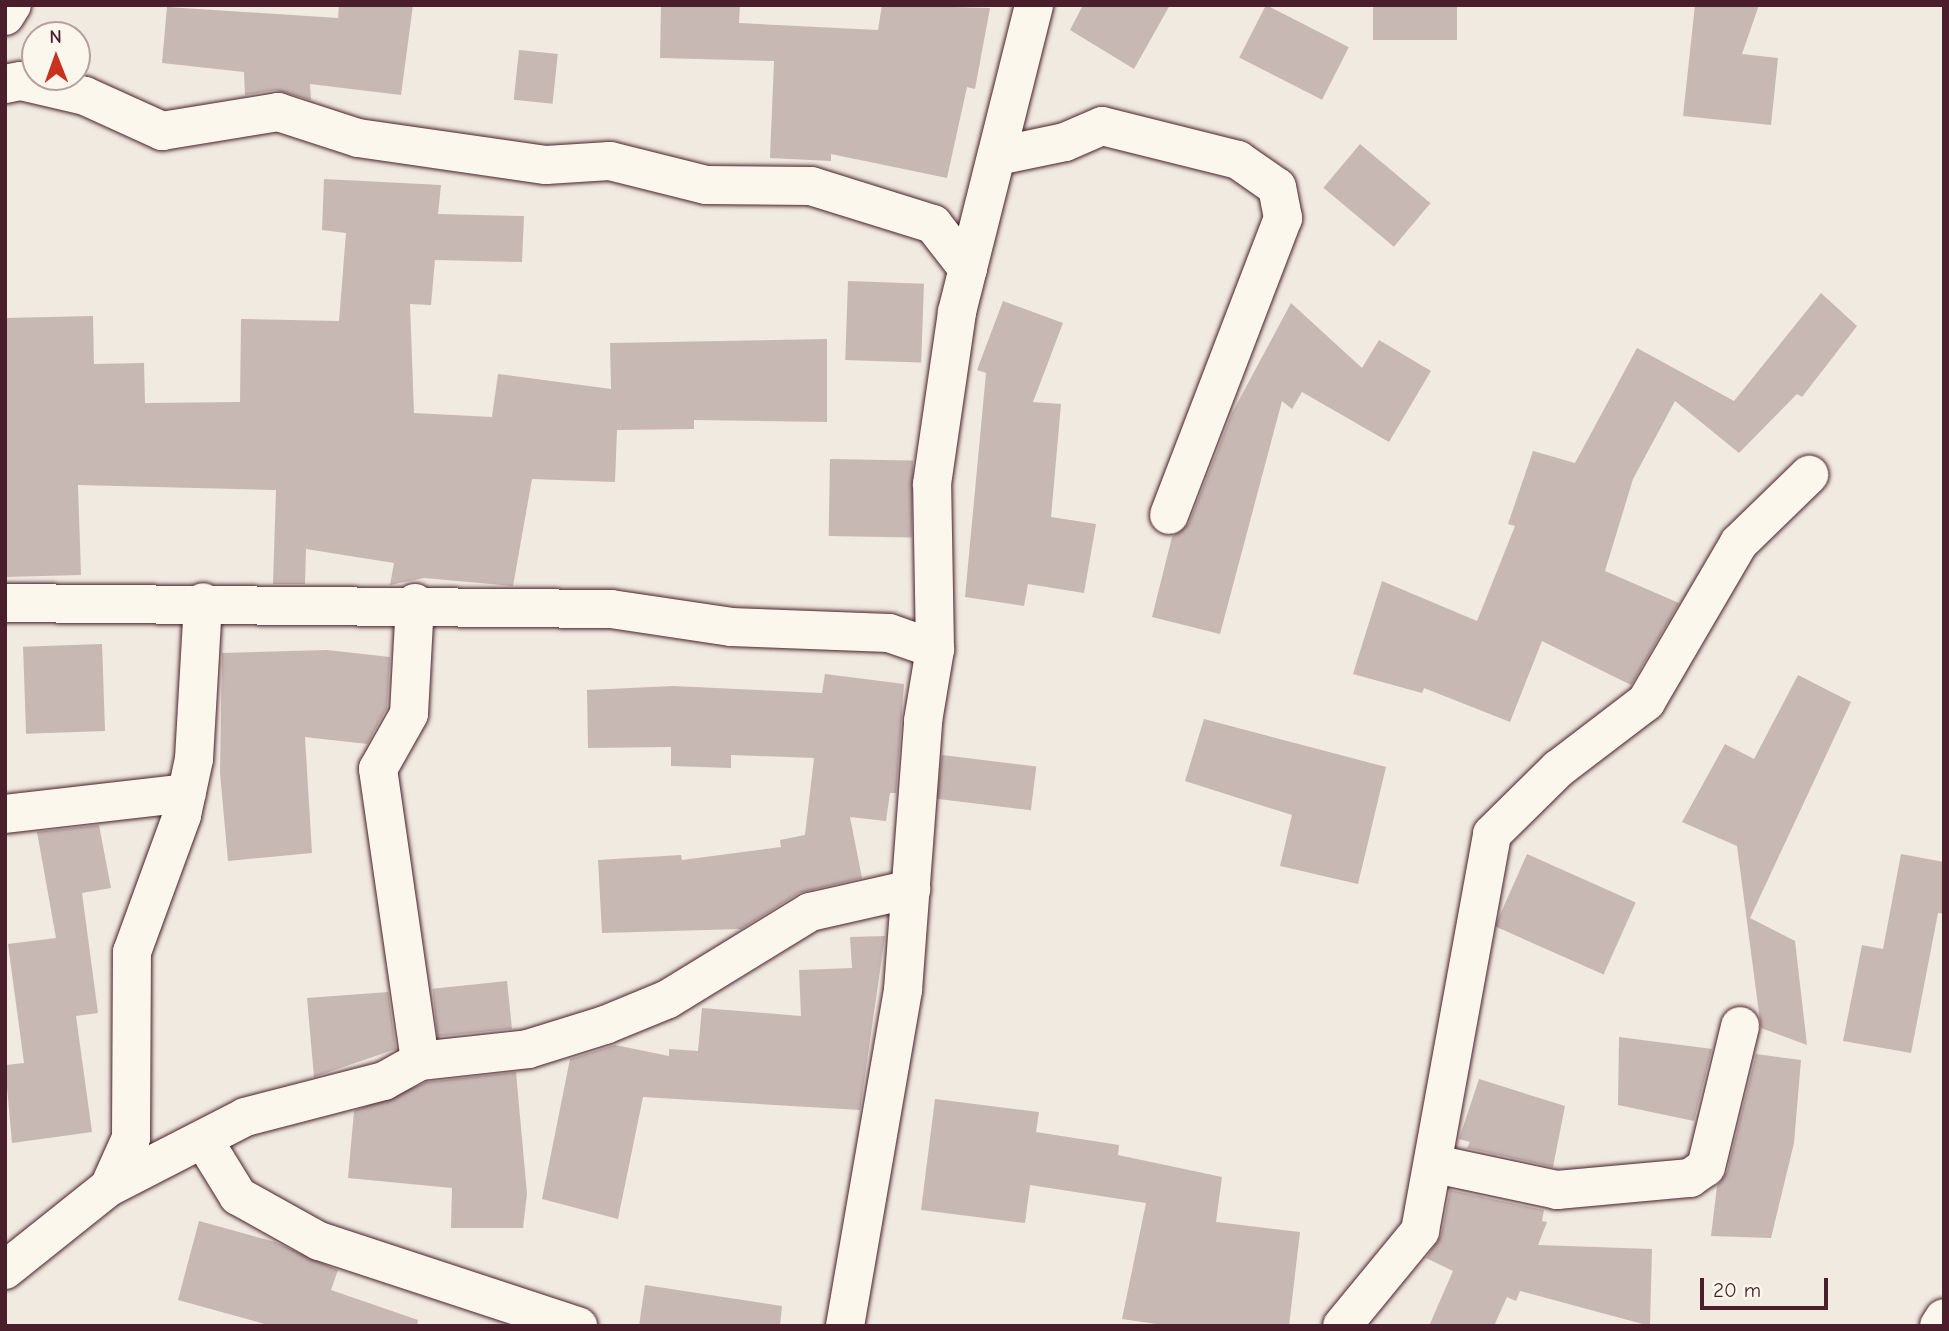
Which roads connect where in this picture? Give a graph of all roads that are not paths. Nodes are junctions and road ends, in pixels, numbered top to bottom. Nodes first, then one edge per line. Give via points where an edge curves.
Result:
1 (12, 5) edge
2 (1034, 5) edge
3 (5, 16) edge
4 (5, 84) edge
5 (998, 156) junction
6 (968, 269) junction
7 (1809, 475) dead end
8 (1169, 515) dead end
9 (203, 602) junction
10 (5, 603) edge
11 (415, 603) junction
12 (935, 649) junction
13 (187, 793) junction
14 (5, 814) edge
15 (911, 889) junction
16 (1740, 1026) dead end
17 (421, 1061) junction
18 (203, 1139) junction
19 (1435, 1164) junction
20 (109, 1187) junction
21 (5, 1270) edge
22 (1944, 1318) edge
23 (578, 1326) edge
24 (845, 1326) edge
25 (1342, 1326) edge
26 (1939, 1326) edge

1 - 3 street
2 - 5 street
4 - 6 street via 21,81 85,96 162,131 278,112 358,138 546,165 610,161 706,185 811,186 933,224
5 - 6 street
5 - 8 street via 1065,142 1102,126 1238,160 1277,187 1283,218
6 - 12 street via 932,484
7 - 19 street via 1739,543 1646,702 1558,769 1492,834
9 - 10 street
9 - 11 street
9 - 13 street
11 - 12 street via 611,610 731,627 889,633
11 - 17 street via 410,714 378,769
12 - 15 street
13 - 14 street
13 - 20 street via 132,952 131,1138
15 - 17 street via 810,912 668,999 605,1025 528,1049
15 - 24 street via 903,989
16 - 19 street via 1706,1167 1690,1178 1556,1190
17 - 18 street via 384,1081 245,1117
18 - 20 street
18 - 23 street via 237,1196 319,1241
19 - 25 street via 1420,1231
20 - 21 street
22 - 26 street

